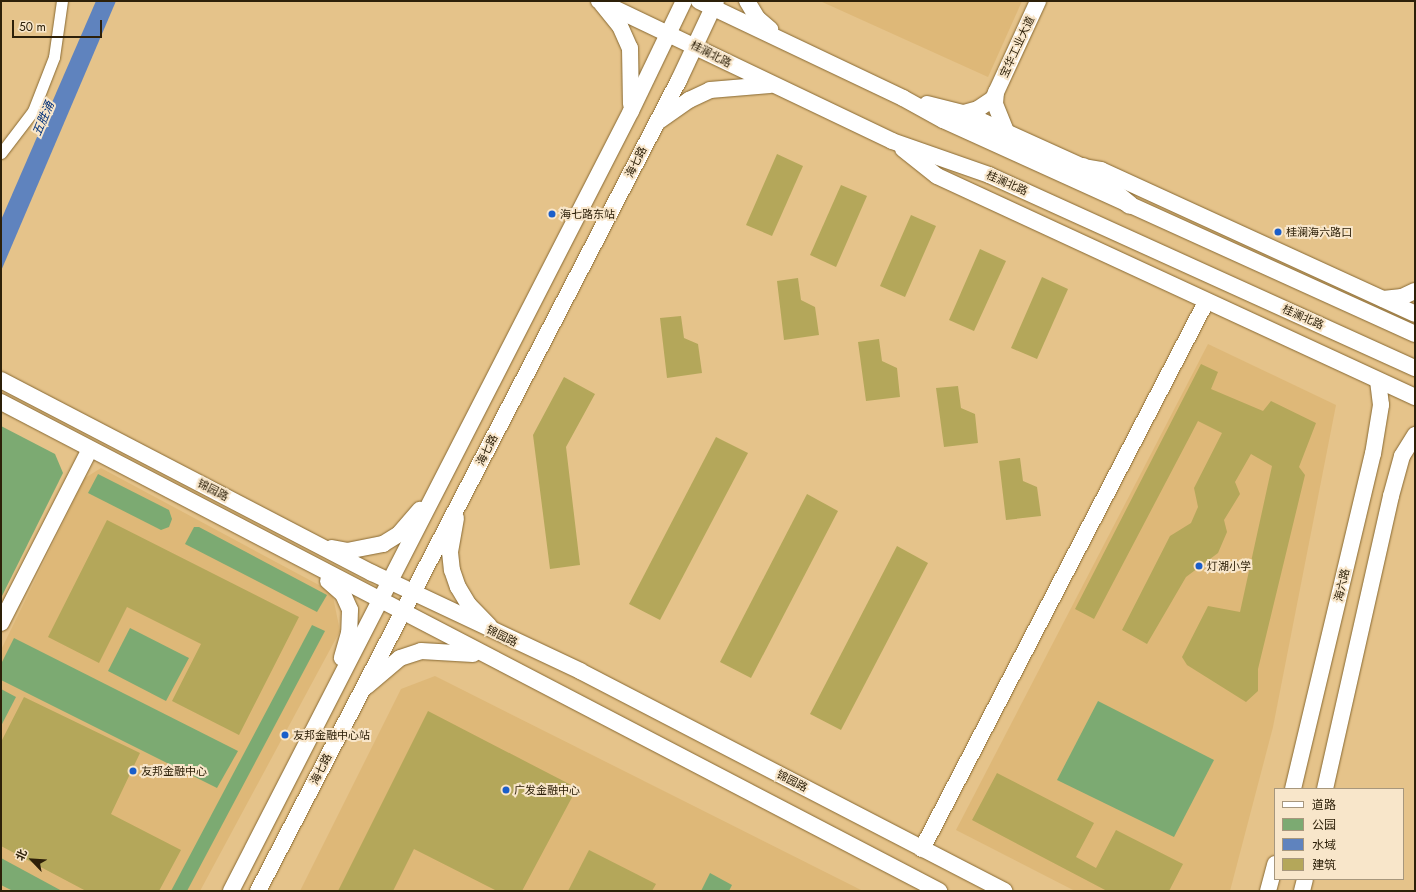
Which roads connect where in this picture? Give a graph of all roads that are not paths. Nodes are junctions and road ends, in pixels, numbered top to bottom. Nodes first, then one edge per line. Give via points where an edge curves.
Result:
1 (62, 1) edge
2 (600, 1) edge
3 (684, 1) edge
4 (699, 1) edge
5 (747, 1) edge
6 (1038, 1) edge
7 (715, 4) edge
8 (668, 34) junction
9 (785, 41) junction
10 (695, 46) junction
11 (771, 85) junction
12 (996, 92) junction
13 (903, 98) junction
14 (631, 111) junction
15 (964, 113) junction
16 (657, 122) junction
17 (1007, 133) junction
18 (892, 141) junction
19 (1, 153) edge
20 (1083, 167) junction
21 (1130, 205) junction
22 (1415, 291) edge
23 (1383, 299) junction
24 (1206, 302) junction
25 (1415, 314) edge
26 (1415, 334) edge
27 (1415, 368) edge
28 (1, 380) edge
29 (1378, 381) junction
30 (1415, 397) edge
31 (1, 402) edge
32 (1415, 435) edge
33 (90, 449) junction
34 (436, 491) junction
35 (459, 504) junction
36 (317, 545) junction
37 (308, 564) junction
38 (390, 582) junction
39 (412, 592) junction
40 (380, 600) junction
41 (401, 612) junction
42 (1, 624) edge
43 (496, 633) junction
44 (485, 656) junction
45 (337, 681) junction
46 (359, 694) junction
47 (1293, 788) edge
48 (1325, 788) edge
49 (922, 848) junction
50 (1274, 868) edge
51 (1305, 880) edge
52 (231, 891) edge
53 (258, 891) edge
54 (939, 891) edge
55 (1004, 891) edge
56 (1268, 891) edge
57 (1302, 891) edge

1 - 19 street via 54,57 33,112
2 - 8 main road, 桂澜北路
2 - 14 main road via 620,26 630,48
3 - 8 main road
4 - 7 main road
5 - 9 main road via 758,19
6 - 12 main road, 宝华工业大道
7 - 9 main road
7 - 10 main road, 海七路
8 - 10 main road, 桂澜北路
8 - 14 main road
9 - 13 main road
10 - 11 main road, 桂澜北路
10 - 16 main road, 海七路
11 - 16 main road via 710,90 689,100
11 - 18 main road, 桂澜北路
12 - 15 main road via 987,103
12 - 17 main road via 995,104
13 - 15 main road
13 - 21 main road via 943,120
14 - 34 main road
15 - 17 main road
16 - 35 main road, 海七路
17 - 20 main road
18 - 24 main road via 937,176
18 - 27 main road, 桂澜北路 via 989,175
20 - 21 main road
20 - 23 main road via 1101,170
21 - 26 main road
22 - 23 main road via 1402,297
23 - 25 main road
24 - 29 main road
24 - 49 main road
28 - 36 main road, 锦园路
29 - 30 main road
29 - 47 main road, 海六路 via 1381,405 1373,454
31 - 33 main road, 锦园路
32 - 48 main road via 1402,456
33 - 37 main road, 锦园路
33 - 42 main road
34 - 36 main road via 399,534 383,544 347,551
34 - 38 main road
35 - 39 main road, 海七路
35 - 43 main road via 450,552 452,570 458,587 469,605
36 - 38 main road, 锦园路
37 - 40 main road, 锦园路
37 - 45 main road via 343,594 350,610 349,633
38 - 39 main road, 锦园路
38 - 40 main road
39 - 41 main road, 海七路
39 - 43 main road, 锦园路
40 - 41 main road, 锦园路
40 - 45 main road
41 - 44 main road, 锦园路
41 - 46 main road, 海七路
43 - 49 main road, 锦园路 via 580,671
44 - 46 main road via 421,651 400,658
44 - 54 main road, 锦园路
45 - 52 main road
46 - 53 main road, 海七路
49 - 55 main road, 锦园路
50 - 56 main road
51 - 57 main road

